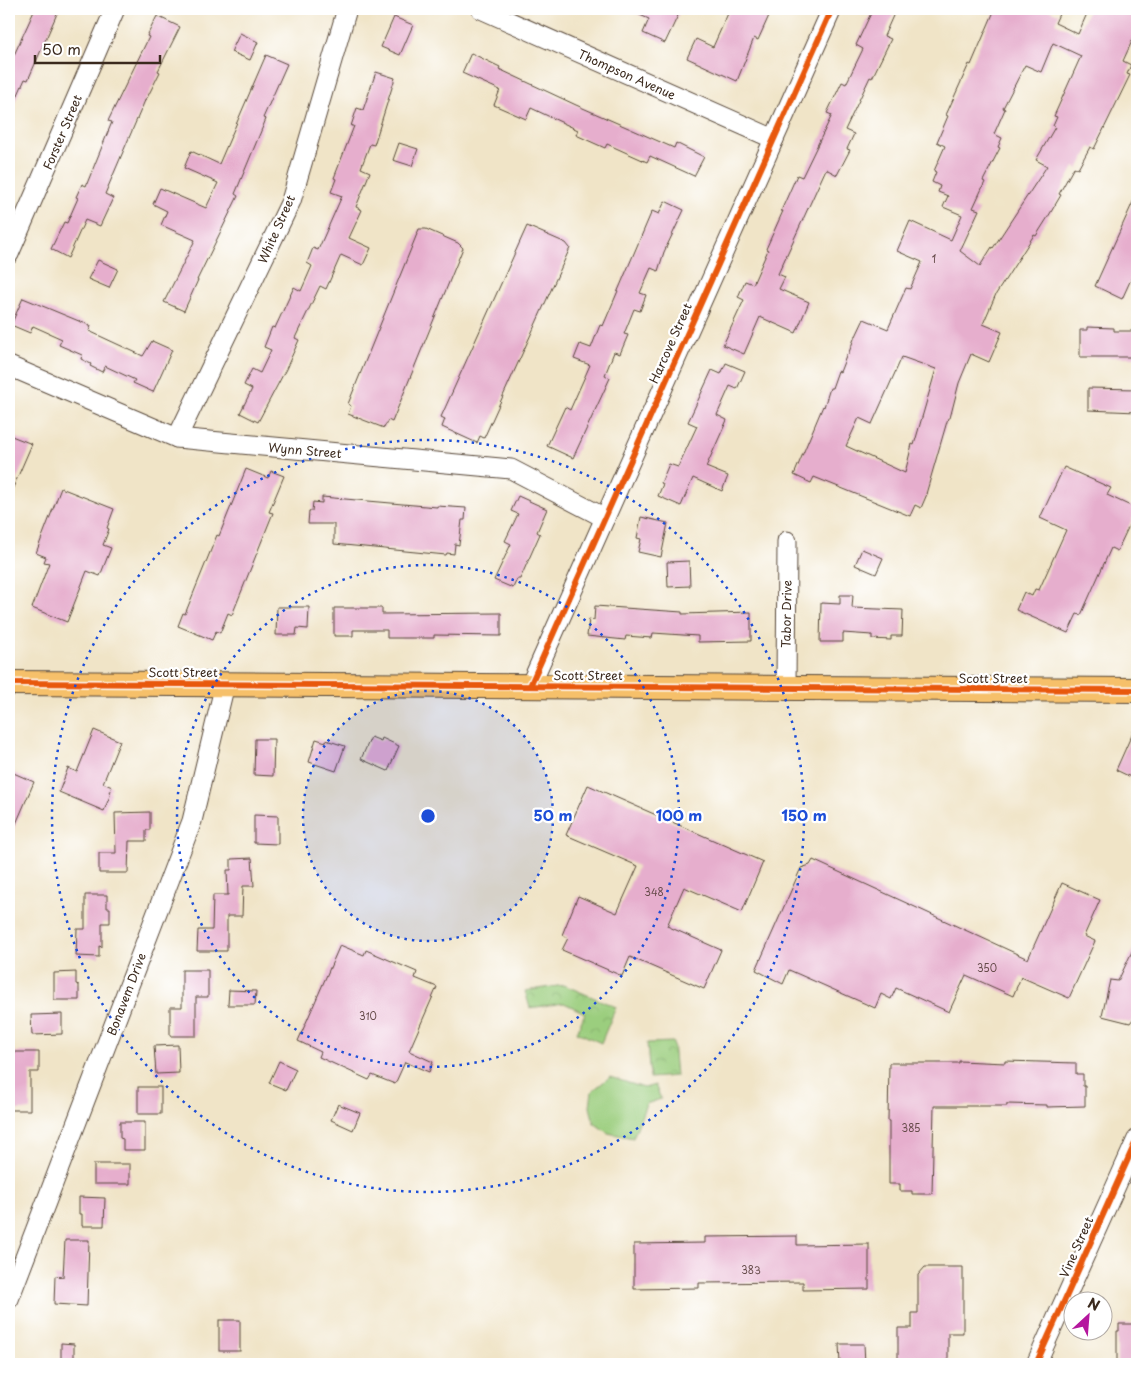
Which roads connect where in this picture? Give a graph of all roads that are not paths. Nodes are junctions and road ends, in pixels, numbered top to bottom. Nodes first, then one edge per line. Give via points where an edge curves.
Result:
1 (115, 9) edge
2 (348, 9) edge
3 (481, 9) edge
4 (832, 9) edge
5 (774, 139) junction
6 (9, 254) edge
7 (9, 366) edge
8 (177, 438) junction
9 (604, 518) junction
10 (787, 541) dead end
11 (9, 682) edge
12 (225, 684) junction
13 (530, 686) junction
14 (786, 688) junction
15 (1137, 690) edge
16 (1137, 1139) edge
17 (9, 1299) edge
18 (1036, 1364) edge

1 - 6 street, Forster Street
2 - 8 street, White Street via 291,201
3 - 5 street, Thompson Avenue
4 - 5 street, Harcove Street
5 - 9 street, Harcove Street
7 - 8 street, Wynn Street
8 - 9 street, Wynn Street via 511,469
9 - 13 street, Harcove Street
10 - 14 street, Tabor Drive
11 - 12 main road, Scott Street
12 - 13 main road, Scott Street
12 - 17 street, Bonavem Drive via 192,821
13 - 14 main road, Scott Street
14 - 15 main road, Scott Street
16 - 18 street, Vine Street

